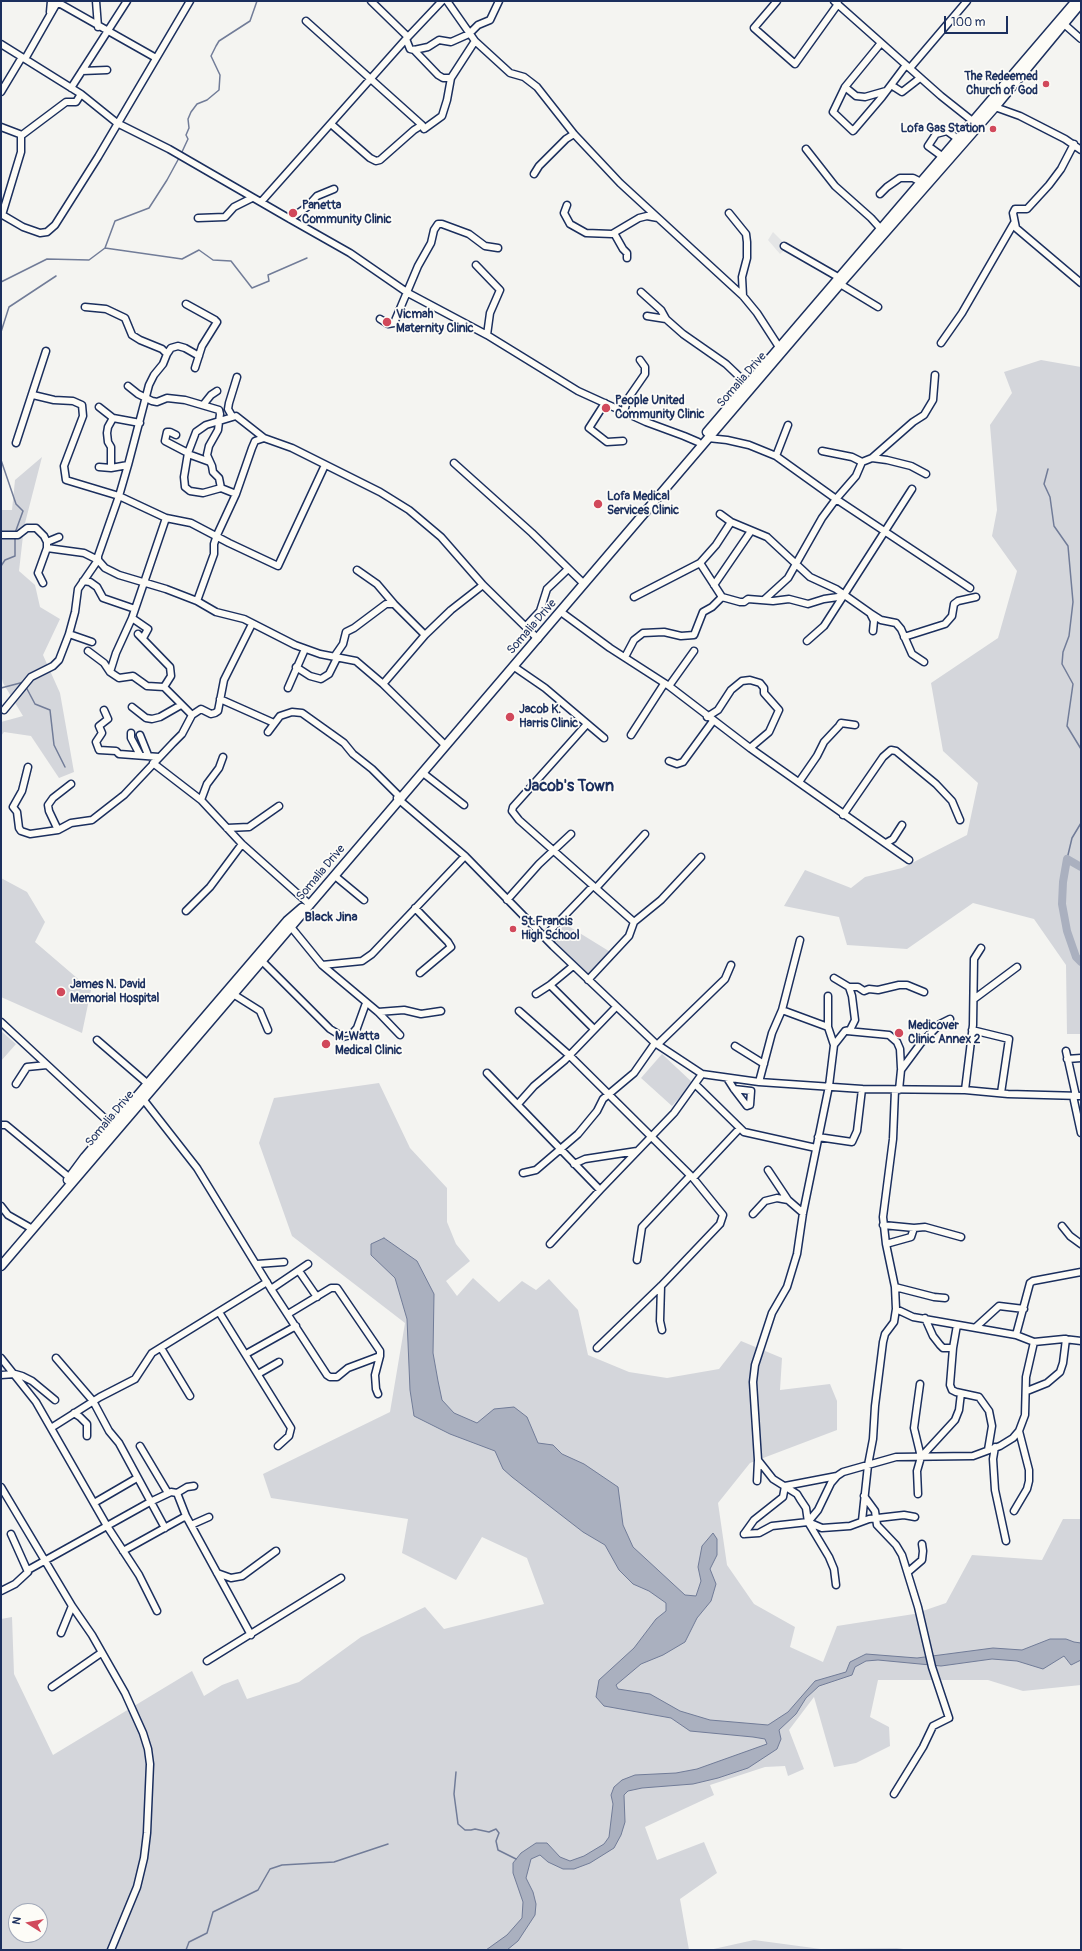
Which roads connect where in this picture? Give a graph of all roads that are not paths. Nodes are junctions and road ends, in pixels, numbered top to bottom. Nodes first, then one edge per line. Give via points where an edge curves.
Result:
1 (55, 1) edge
2 (96, 1) edge
3 (127, 1) edge
4 (190, 1) edge
5 (371, 1) edge
6 (442, 1) edge
7 (447, 1) edge
8 (499, 1) edge
9 (777, 1) edge
10 (967, 1) edge
11 (1076, 1) edge
12 (836, 3) edge
13 (1081, 3) edge
14 (306, 21) dead end
15 (1064, 24) junction
16 (98, 27) junction
17 (109, 31) junction
18 (469, 34) junction
19 (407, 38) junction
20 (1081, 39) edge
21 (475, 41) junction
22 (882, 43) junction
23 (1, 44) edge
24 (414, 50) junction
25 (23, 58) junction
26 (156, 58) junction
27 (908, 66) junction
28 (107, 70) dead end
29 (82, 71) junction
30 (451, 78) junction
31 (920, 78) junction
32 (370, 80) junction
33 (891, 84) junction
34 (845, 87) junction
35 (71, 88) junction
36 (888, 90) junction
37 (1, 91) edge
38 (81, 94) junction
39 (995, 108) junction
40 (118, 123) junction
41 (975, 123) junction
42 (331, 124) junction
43 (422, 125) junction
44 (1, 127) edge
45 (574, 134) junction
46 (21, 135) junction
47 (961, 141) junction
48 (1074, 144) junction
49 (806, 149) dead end
50 (1081, 150) edge
51 (943, 157) junction
52 (534, 174) dead end
53 (11, 182) junction
54 (921, 182) junction
55 (334, 189) dead end
56 (880, 194) dead end
57 (1, 197) edge
58 (252, 198) junction
59 (261, 202) junction
60 (567, 205) dead end
61 (729, 213) dead end
62 (2, 214) edge
63 (198, 218) dead end
64 (658, 218) junction
65 (290, 219) junction
66 (1014, 223) junction
67 (880, 228) junction
68 (614, 233) junction
69 (784, 246) dead end
70 (498, 248) dead end
71 (627, 258) dead end
72 (476, 265) dead end
73 (839, 280) junction
74 (1081, 283) edge
75 (641, 292) dead end
76 (408, 293) junction
77 (742, 296) junction
78 (186, 304) dead end
79 (84, 307) dead end
80 (878, 307) dead end
81 (647, 316) dead end
82 (666, 318) junction
83 (380, 319) dead end
84 (487, 335) junction
85 (941, 343) dead end
86 (779, 347) junction
87 (46, 351) dead end
88 (167, 354) junction
89 (199, 356) junction
90 (640, 360) dead end
91 (195, 368) dead end
92 (935, 375) dead end
93 (237, 377) dead end
94 (747, 384) junction
95 (128, 386) dead end
96 (217, 391) dead end
97 (33, 395) junction
98 (147, 397) junction
99 (605, 403) junction
100 (203, 405) junction
101 (99, 407) dead end
102 (624, 412) junction
103 (232, 416) junction
104 (113, 418) junction
105 (219, 422) junction
106 (140, 423) junction
107 (788, 425) dead end
108 (176, 435) dead end
109 (264, 438) junction
110 (708, 438) junction
111 (622, 442) dead end
112 (698, 442) junction
113 (16, 443) dead end
114 (822, 451) dead end
115 (188, 454) junction
116 (776, 456) junction
117 (872, 458) junction
118 (210, 462) junction
119 (862, 462) junction
120 (454, 463) dead end
121 (128, 465) junction
122 (325, 465) junction
123 (99, 467) dead end
124 (110, 468) junction
125 (926, 474) dead end
126 (221, 488) junction
127 (912, 489) dead end
128 (236, 494) junction
129 (119, 496) junction
130 (836, 499) junction
131 (720, 514) dead end
132 (166, 518) junction
133 (731, 522) junction
134 (751, 531) junction
135 (884, 531) junction
136 (1, 535) edge
137 (217, 535) junction
138 (59, 537) dead end
139 (47, 545) junction
140 (98, 560) junction
141 (700, 563) junction
142 (797, 564) junction
143 (568, 569) junction
144 (357, 570) dead end
145 (83, 581) junction
146 (144, 582) junction
147 (582, 582) junction
148 (43, 583) dead end
149 (483, 585) junction
150 (714, 585) junction
151 (970, 588) dead end
152 (845, 596) junction
153 (634, 597) dead end
154 (722, 597) junction
155 (976, 597) dead end
156 (765, 600) junction
157 (197, 601) junction
158 (394, 604) junction
159 (134, 609) junction
160 (561, 612) junction
161 (870, 613) junction
162 (132, 618) junction
163 (252, 624) junction
164 (526, 626) junction
165 (873, 631) dead end
166 (69, 634) junction
167 (425, 635) junction
168 (537, 637) junction
169 (904, 637) junction
170 (807, 641) dead end
171 (92, 642) dead end
172 (305, 649) junction
173 (88, 651) dead end
174 (694, 651) dead end
175 (625, 657) junction
176 (336, 658) junction
177 (924, 662) dead end
178 (513, 666) junction
179 (296, 667) junction
180 (110, 672) junction
181 (383, 684) junction
182 (666, 685) junction
183 (164, 687) junction
184 (288, 688) dead end
185 (220, 699) junction
186 (181, 705) junction
187 (132, 707) dead end
188 (4, 710) dead end
189 (104, 710) dead end
190 (192, 715) junction
191 (707, 717) junction
192 (713, 721) junction
193 (274, 722) junction
194 (587, 724) junction
195 (855, 725) dead end
196 (268, 732) dead end
197 (131, 733) dead end
198 (140, 735) dead end
199 (631, 735) dead end
200 (604, 738) dead end
201 (443, 743) junction
202 (750, 748) junction
203 (140, 755) junction
204 (148, 755) junction
205 (158, 757) junction
206 (223, 757) dead end
207 (669, 761) dead end
208 (153, 763) junction
209 (28, 767) dead end
210 (423, 773) junction
211 (799, 782) junction
212 (71, 784) dead end
213 (398, 798) junction
214 (201, 800) junction
215 (464, 805) dead end
216 (279, 806) dead end
217 (843, 815) junction
218 (960, 820) dead end
219 (902, 825) dead end
220 (227, 828) junction
221 (58, 830) junction
222 (571, 834) dead end
223 (645, 834) dead end
224 (886, 843) junction
225 (242, 844) junction
226 (554, 851) junction
227 (466, 856) junction
228 (701, 857) dead end
229 (909, 860) dead end
230 (335, 876) junction
231 (594, 887) junction
232 (364, 900) dead end
233 (507, 900) junction
234 (308, 903) junction
235 (415, 908) junction
236 (186, 911) dead end
237 (634, 922) junction
238 (291, 927) junction
239 (544, 937) junction
240 (800, 940) dead end
241 (981, 948) dead end
242 (262, 961) junction
243 (322, 965) junction
244 (573, 966) junction
245 (731, 966) dead end
246 (1017, 967) dead end
247 (420, 973) dead end
248 (834, 978) dead end
249 (588, 980) junction
250 (550, 986) junction
251 (849, 987) junction
252 (924, 992) dead end
253 (233, 994) junction
254 (536, 994) dead end
255 (828, 996) dead end
256 (974, 999) junction
257 (366, 1003) junction
258 (616, 1006) junction
259 (782, 1010) junction
260 (441, 1011) dead end
261 (519, 1011) dead end
262 (378, 1012) junction
263 (950, 1019) dead end
264 (1, 1022) edge
265 (828, 1027) junction
266 (594, 1029) junction
267 (268, 1030) dead end
268 (972, 1030) junction
269 (845, 1031) junction
270 (400, 1035) dead end
271 (97, 1040) dead end
272 (657, 1044) junction
273 (735, 1046) dead end
274 (834, 1046) junction
275 (1066, 1051) dead end
276 (569, 1055) junction
277 (1081, 1058) edge
278 (1068, 1059) junction
279 (764, 1064) junction
280 (47, 1065) junction
281 (901, 1070) junction
282 (488, 1073) dead end
283 (702, 1074) junction
284 (727, 1078) junction
285 (759, 1082) junction
286 (16, 1084) dead end
287 (148, 1084) junction
288 (695, 1084) junction
289 (829, 1086) junction
290 (734, 1089) dead end
291 (862, 1089) junction
292 (897, 1090) junction
293 (965, 1090) junction
294 (1002, 1093) junction
295 (608, 1094) junction
296 (1077, 1096) edge
297 (143, 1099) junction
298 (518, 1104) junction
299 (1, 1125) edge
300 (114, 1128) junction
301 (740, 1128) junction
302 (1081, 1132) edge
303 (651, 1138) junction
304 (818, 1138) junction
305 (816, 1148) junction
306 (561, 1149) junction
307 (637, 1150) junction
308 (618, 1154) junction
309 (627, 1161) junction
310 (574, 1164) junction
311 (768, 1170) dead end
312 (523, 1173) dead end
313 (691, 1177) junction
314 (70, 1178) junction
315 (600, 1190) junction
316 (788, 1200) junction
317 (1, 1206) edge
318 (803, 1213) junction
319 (753, 1214) dead end
320 (883, 1225) junction
321 (1062, 1226) dead end
322 (30, 1227) junction
323 (914, 1228) junction
324 (961, 1237) dead end
325 (550, 1244) dead end
326 (886, 1244) junction
327 (1081, 1244) edge
328 (1, 1259) edge
329 (637, 1260) dead end
330 (284, 1262) dead end
331 (256, 1264) junction
332 (308, 1264) dead end
333 (1, 1266) edge
334 (299, 1271) junction
335 (1081, 1272) edge
336 (267, 1282) junction
337 (661, 1286) junction
338 (895, 1287) junction
339 (271, 1289) junction
340 (317, 1297) junction
341 (945, 1298) dead end
342 (896, 1309) junction
343 (1024, 1309) junction
344 (219, 1312) junction
345 (288, 1314) junction
346 (925, 1318) junction
347 (958, 1325) junction
348 (296, 1326) junction
349 (976, 1327) junction
350 (662, 1330) dead end
351 (1016, 1335) junction
352 (1066, 1339) junction
353 (1081, 1341) edge
354 (1034, 1342) junction
355 (161, 1348) junction
356 (597, 1348) dead end
357 (953, 1348) junction
358 (246, 1354) junction
359 (380, 1356) junction
360 (1, 1358) edge
361 (56, 1358) dead end
362 (279, 1362) dead end
363 (15, 1374) junction
364 (258, 1374) junction
365 (1, 1375) edge
366 (920, 1384) dead end
367 (1027, 1391) junction
368 (961, 1393) junction
369 (378, 1394) dead end
370 (190, 1396) dead end
371 (55, 1400) dead end
372 (93, 1401) junction
373 (74, 1413) junction
374 (51, 1428) junction
375 (1019, 1431) junction
376 (87, 1436) dead end
377 (140, 1446) dead end
378 (278, 1446) dead end
379 (995, 1447) junction
380 (988, 1450) junction
381 (921, 1456) junction
382 (758, 1460) junction
383 (868, 1465) junction
384 (837, 1476) junction
385 (137, 1478) junction
386 (757, 1481) dead end
387 (194, 1486) dead end
388 (786, 1486) junction
389 (1, 1488) edge
390 (168, 1493) junction
391 (177, 1493) junction
392 (918, 1494) dead end
393 (864, 1496) junction
394 (150, 1502) junction
395 (94, 1503) junction
396 (1014, 1511) dead end
397 (186, 1516) junction
398 (209, 1517) dead end
399 (914, 1517) dead end
400 (876, 1519) junction
401 (862, 1521) junction
402 (808, 1522) junction
403 (191, 1525) junction
404 (107, 1526) junction
405 (165, 1528) junction
406 (11, 1534) dead end
407 (1006, 1541) dead end
408 (922, 1544) dead end
409 (123, 1551) junction
410 (276, 1551) dead end
411 (46, 1561) junction
412 (28, 1570) junction
413 (908, 1572) junction
414 (217, 1573) junction
415 (341, 1578) dead end
416 (836, 1585) dead end
417 (1, 1591) edge
418 (72, 1606) junction
419 (157, 1611) dead end
420 (61, 1633) dead end
421 (251, 1635) junction
422 (101, 1653) junction
423 (207, 1662) dead end
424 (52, 1687) dead end
425 (894, 1794) dead end
426 (111, 1950) edge

1 - 16 street
1 - 25 street via 50,14
2 - 16 street
3 - 17 street
4 - 26 street
5 - 19 street
6 - 19 street
7 - 18 street
8 - 18 street via 492,18 478,25
9 - 12 street via 754,28 795,64
10 - 27 street
11 - 41 main road, Somalia Drive
12 - 22 street
13 - 15 main road, Somalia Drive
14 - 32 street
15 - 20 street
15 - 39 main road, Somalia Drive
16 - 17 street
17 - 26 street
17 - 29 street
18 - 21 street
18 - 24 street via 451,42 439,40 428,47
19 - 24 street via 410,49
19 - 32 street
21 - 30 street
21 - 45 street via 510,73 532,79
22 - 27 street
22 - 34 street
23 - 25 street
24 - 30 street via 438,75
25 - 35 street
25 - 37 street
26 - 40 street
27 - 31 street
27 - 33 street
28 - 29 street
29 - 35 street
30 - 43 street via 442,116 424,129
31 - 33 street via 902,92
31 - 41 street
32 - 42 street
32 - 43 street
33 - 36 street
34 - 36 street via 856,96 865,97
34 - 36 street via 833,112 853,131
35 - 38 street
38 - 40 street
38 - 46 street via 76,102 66,102
39 - 41 main road, Somalia Drive
39 - 48 street via 1020,116
40 - 58 street via 169,148
40 - 62 street via 51,229 44,233 36,232
41 - 47 main road, Somalia Drive
42 - 43 street via 370,158 376,160 383,158
42 - 59 street
44 - 46 street
45 - 52 street via 549,156
45 - 64 street via 620,183
46 - 53 street via 21,152
47 - 51 main road, Somalia Drive
47 - 51 street via 947,130 936,134 928,146
47 - 73 main road, Somalia Drive
48 - 50 street
48 - 66 street via 1049,185 1027,209 1018,208 1013,211
49 - 67 street via 835,186
51 - 54 main road, Somalia Drive
53 - 57 street
53 - 62 street
54 - 56 street via 913,178 900,178
54 - 67 main road, Somalia Drive
55 - 65 street via 317,196
58 - 59 street
58 - 63 street via 234,207 225,217
59 - 65 street
60 - 68 street via 564,213 573,227 586,233
61 - 77 street via 746,234 747,258 742,277
64 - 68 street via 639,218
64 - 77 street
65 - 76 street via 350,253
66 - 74 street via 1016,228
66 - 85 street via 962,313
67 - 73 main road, Somalia Drive
68 - 71 street
69 - 73 street
70 - 76 street via 485,246 468,234 438,224
72 - 84 street via 500,290 490,313
73 - 80 street
73 - 86 main road, Somalia Drive
73 - 110 main road, Somalia Drive
75 - 82 street
76 - 83 street via 394,323 388,324
76 - 84 street
77 - 86 street via 757,313
78 - 89 street via 217,321
79 - 88 street via 106,309 125,318 132,335 164,350
81 - 82 street
82 - 94 street via 683,334 726,364
84 - 99 street via 578,391
86 - 94 main road, Somalia Drive
87 - 97 street
88 - 89 street via 171,348 178,346
88 - 98 street via 151,380
89 - 91 street
90 - 102 street via 646,370 645,374 627,400
92 - 117 street via 933,400 924,415
93 - 103 street via 228,409
94 - 112 main road, Somalia Drive
95 - 98 street
96 - 100 street
97 - 113 street
97 - 129 street via 73,401 82,405 83,416 64,466 66,480
98 - 100 street via 157,402 167,398
98 - 106 street
99 - 102 street
99 - 111 street via 589,428 607,442
100 - 105 street via 219,410
101 - 104 street
102 - 112 street
103 - 105 street
103 - 109 street via 240,418 247,427
104 - 106 street
104 - 124 street via 107,433 111,447
105 - 115 street via 206,425 196,432
105 - 118 street via 216,435 207,450
106 - 121 street
107 - 116 street
108 - 115 street via 167,432 165,440
109 - 122 street via 292,448
109 - 128 street via 255,441
110 - 116 street via 749,445
110 - 160 main road, Somalia Drive
112 - 147 main road, Somalia Drive
114 - 119 street via 852,457
115 - 118 street
115 - 126 street via 185,487 190,491 203,492
116 - 130 street
117 - 119 street
117 - 125 street via 911,466
118 - 126 street via 213,472 219,478
119 - 130 street via 856,476
120 - 143 street via 528,528
121 - 124 street
121 - 129 street
122 - 137 street via 278,566
122 - 149 street via 380,492 409,510 441,538
123 - 124 street
126 - 128 street
127 - 135 street
128 - 137 street
129 - 132 street
129 - 140 street
130 - 135 street
130 - 142 street via 822,518
131 - 133 street
132 - 137 street via 192,523
132 - 146 street
133 - 134 street
133 - 141 street via 716,546
134 - 142 street via 767,537
134 - 150 street
135 - 151 street
135 - 152 street
136 - 139 street via 18,535 27,528 36,528
137 - 157 street via 214,554
138 - 139 street
139 - 140 street via 84,553
139 - 148 street via 38,573
140 - 145 street
140 - 146 street via 110,572
141 - 150 street
141 - 153 street
142 - 152 street via 810,577 829,585
142 - 156 street via 782,584
143 - 147 street
143 - 164 street via 547,589 540,611
144 - 158 street via 377,584
145 - 159 street via 97,587 103,598
145 - 166 street via 77,592
146 - 157 street
146 - 159 street
147 - 168 main road, Somalia Drive
149 - 164 street
149 - 167 street
150 - 154 street
152 - 156 street via 808,604 795,599
152 - 161 street
152 - 170 street via 824,626
154 - 156 street via 740,602 748,599
154 - 175 street via 716,605 703,612 694,635 643,633 634,640
155 - 169 street via 954,604 952,616 944,624
157 - 163 street via 216,612 244,619
158 - 167 street
158 - 176 street via 382,605 346,632
159 - 162 street
160 - 168 main road, Somalia Drive
160 - 175 street
161 - 165 street via 874,621
161 - 169 street via 881,620 896,623
162 - 180 street
162 - 183 street via 148,629 141,636 170,667 171,676
163 - 172 street
163 - 185 street via 224,680
164 - 168 street
166 - 171 street
166 - 188 street via 56,664 28,680
167 - 181 street
168 - 178 main road, Somalia Drive
168 - 201 main road, Somalia Drive
169 - 177 street via 912,654
172 - 176 street
172 - 179 street
173 - 180 street via 104,663
174 - 182 street
175 - 182 street
176 - 179 street via 329,674 321,678 310,676
176 - 181 street via 356,662
178 - 194 street via 545,688
178 - 210 main road, Somalia Drive
179 - 184 street
180 - 183 street via 119,678 133,676 147,686
181 - 201 street
182 - 191 street
182 - 199 street
183 - 186 street
185 - 190 street via 215,714 201,709
185 - 193 street
186 - 187 street via 152,719 146,718
186 - 190 street
189 - 203 street via 108,719 100,724 99,729 102,733 96,742 99,750
190 - 205 street via 182,734
191 - 192 street
191 - 202 street via 718,710 731,690 742,681 760,683 764,693 780,710 770,732
192 - 202 street
192 - 207 street via 683,762 677,764
193 - 196 street
193 - 213 street via 287,713 302,713 344,743
194 - 200 street
194 - 226 street via 513,807 512,811 519,820
195 - 211 street via 841,723 824,742
197 - 203 street
198 - 204 street
201 - 213 main road, Somalia Drive
202 - 211 street
203 - 204 street
204 - 205 street
205 - 208 street
206 - 214 street
208 - 214 street
208 - 221 street via 124,795 92,820 71,823
209 - 221 street via 22,791 14,804 19,828 25,834
210 - 213 main road, Somalia Drive
210 - 215 street
211 - 217 street
212 - 221 street via 53,798 48,806
213 - 227 street
213 - 230 main road, Somalia Drive
213 - 234 main road, Somalia Drive
214 - 220 street
216 - 220 street via 249,827
217 - 218 street via 883,756 891,750 896,751 952,800
217 - 224 street
219 - 224 street
220 - 225 street
222 - 226 street
223 - 231 street
224 - 229 street
225 - 234 street
225 - 236 street via 210,887
226 - 231 street
226 - 233 street
227 - 233 street
227 - 235 street
228 - 237 street via 662,900
230 - 232 street
230 - 238 main road, Somalia Drive
231 - 237 street
231 - 239 street
233 - 239 street
234 - 287 main road, Somalia Drive via 288,921
235 - 243 street via 372,954 362,961
235 - 247 street via 450,947
237 - 249 street via 629,936
238 - 242 main road, Somalia Drive
238 - 243 street
239 - 244 street
240 - 259 street
241 - 256 street via 974,959
242 - 253 main road, Somalia Drive
242 - 257 street via 330,1029 343,1037 351,1035 357,1028
243 - 257 street
244 - 249 street
244 - 250 street
245 - 272 street via 725,979
246 - 256 street
248 - 251 street
249 - 258 street
250 - 254 street
250 - 266 street
251 - 252 street via 858,987 864,991 907,985
251 - 269 street via 855,1020 850,1030
253 - 267 street via 260,1011
253 - 297 main road, Somalia Drive
255 - 265 street
256 - 268 street
257 - 262 street
258 - 266 street
258 - 272 street
259 - 265 street
259 - 279 street via 772,1033
260 - 262 street via 421,1014 404,1010
261 - 276 street
262 - 270 street
263 - 281 street via 940,1024 921,1043
264 - 280 street
265 - 274 street
266 - 276 street
268 - 293 street
268 - 294 street via 1009,1039
269 - 274 street
269 - 281 street via 889,1035 900,1049
271 - 287 street
272 - 283 street
272 - 295 street via 634,1073
273 - 279 street
274 - 289 street
275 - 278 street
276 - 295 street
276 - 298 street
277 - 278 street
278 - 296 street
279 - 285 street
280 - 286 street via 27,1067
280 - 300 street
281 - 292 street
282 - 298 street
283 - 284 street
283 - 288 street
284 - 285 street
284 - 290 street
285 - 289 street
287 - 300 main road, Somalia Drive
288 - 301 street
288 - 303 street via 674,1113
289 - 291 street
289 - 304 street
291 - 292 street
291 - 304 street via 857,1131 852,1142
292 - 293 street
292 - 320 street
293 - 294 street
294 - 296 street
295 - 303 street
295 - 306 street via 578,1134
296 - 302 street
297 - 300 main road, Somalia Drive
297 - 331 street via 197,1168
298 - 306 street
299 - 314 street via 6,1124
300 - 314 main road, Somalia Drive via 85,1157
300 - 333 main road, Somalia Drive
301 - 305 street via 750,1134
301 - 313 street
303 - 307 street
303 - 313 street
304 - 305 street
305 - 318 street
306 - 310 street
306 - 312 street via 536,1170
307 - 308 street
307 - 309 street
308 - 309 street
308 - 310 street via 586,1159
309 - 315 street
310 - 315 street
311 - 316 street
313 - 329 street via 642,1227
313 - 337 street via 722,1211 723,1218
314 - 322 main road, Somalia Drive
315 - 325 street
316 - 318 street
316 - 319 street via 771,1198
317 - 322 street via 8,1215
318 - 382 street via 797,1254 782,1298 772,1313 753,1373
320 - 323 street
320 - 326 street
321 - 327 street
322 - 328 main road, Somalia Drive
323 - 324 street via 925,1227
323 - 326 street via 911,1237
326 - 338 street
330 - 331 street
331 - 336 street
332 - 334 street
334 - 339 street
334 - 340 street
335 - 343 street via 1033,1281 1027,1289
336 - 339 street
336 - 344 street
337 - 350 street
337 - 356 street
338 - 341 street
338 - 342 street
339 - 345 street
340 - 345 street
340 - 359 street via 331,1288 337,1288 380,1351
342 - 346 street via 913,1317
342 - 383 street via 894,1322 885,1334 883,1342
343 - 349 street via 998,1306
343 - 351 street
344 - 355 street
344 - 358 street
345 - 348 street
346 - 347 street
346 - 357 street via 940,1345 943,1348
347 - 349 street
347 - 357 street
348 - 358 street
348 - 359 street via 330,1377 337,1377 348,1368
349 - 351 street
351 - 354 street
352 - 353 street
352 - 354 street
352 - 367 street via 1060,1372 1054,1379
354 - 367 street via 1026,1378
355 - 370 street
355 - 372 street via 149,1356 135,1378
357 - 368 street via 950,1385 952,1390
358 - 364 street
359 - 369 street via 375,1375
360 - 363 street
361 - 372 street
362 - 364 street
363 - 365 street
363 - 371 street via 32,1381
363 - 374 street
364 - 378 street via 291,1428 289,1436
366 - 381 street via 914,1428
367 - 375 street via 1025,1415
368 - 380 street via 980,1397 989,1411 992,1426
368 - 381 street via 955,1420
372 - 373 street
372 - 385 street
373 - 374 street
373 - 376 street via 87,1424
374 - 395 street
375 - 379 street via 1007,1442
375 - 396 street via 1029,1470 1029,1481
377 - 390 street
379 - 380 street
379 - 407 street via 995,1490
380 - 381 street via 973,1456
381 - 383 street via 896,1457
381 - 392 street via 917,1471
382 - 386 street
382 - 388 street via 772,1479
383 - 384 street
383 - 393 street
384 - 388 street
384 - 402 street via 826,1489 818,1510
385 - 394 street
385 - 395 street
387 - 391 street
388 - 402 street via 797,1494 806,1508
388 - 402 street via 783,1497 754,1520 744,1534 759,1533 772,1526
389 - 411 street
390 - 391 street
390 - 394 street
391 - 397 street
393 - 400 street via 875,1511
393 - 401 street
394 - 404 street
394 - 405 street
395 - 404 street
397 - 403 street
397 - 405 street
398 - 403 street
399 - 400 street via 904,1515
400 - 401 street
400 - 413 street via 877,1525 896,1545
401 - 402 street via 850,1526 822,1528
402 - 416 street via 829,1557
403 - 414 street
404 - 409 street
404 - 411 street
405 - 409 street
406 - 412 street
408 - 413 street via 922,1560
409 - 419 street via 139,1575
410 - 414 street via 242,1576 236,1578
411 - 412 street
411 - 418 street
412 - 417 street via 16,1584
413 - 425 street via 932,1667 949,1718 933,1726
414 - 421 street
415 - 421 street
418 - 420 street
418 - 422 street
421 - 423 street
422 - 424 street
422 - 426 street via 125,1693 143,1733 150,1764 147,1833 142,1865 137,1887

